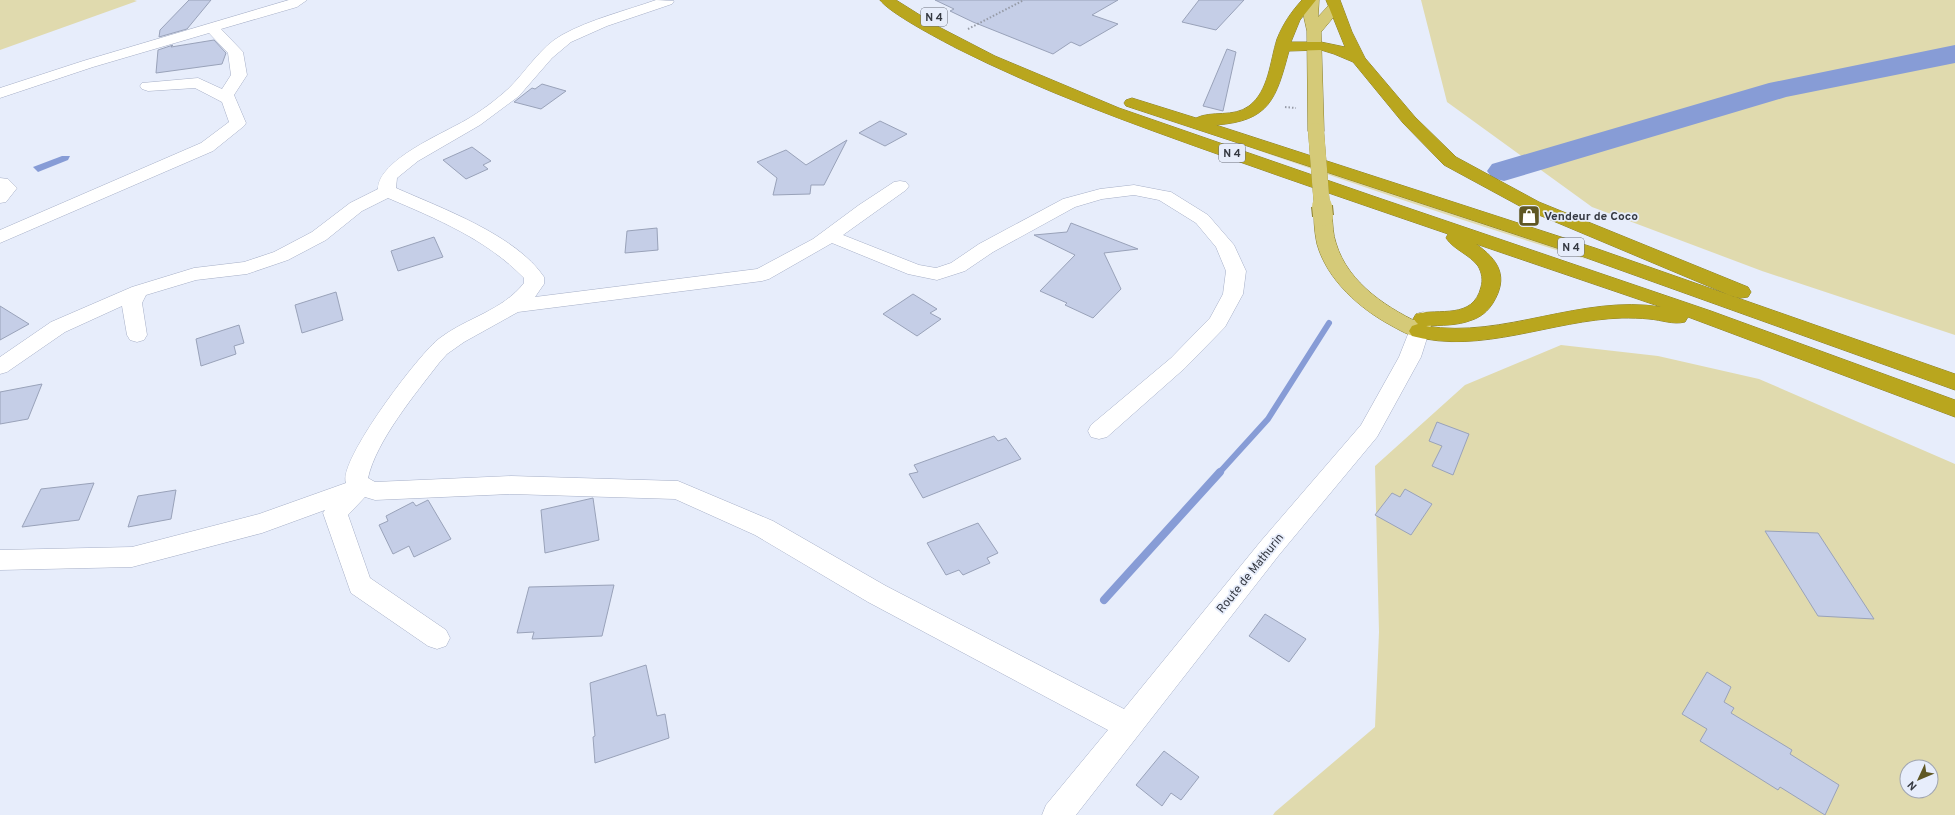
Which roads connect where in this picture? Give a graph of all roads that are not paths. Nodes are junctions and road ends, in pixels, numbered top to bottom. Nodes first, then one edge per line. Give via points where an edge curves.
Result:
1 (300, 0) edge
2 (887, 0) edge
3 (909, 0) edge
4 (1311, 0) edge
5 (668, 1) edge
6 (1334, 4) edge
7 (212, 28) junction
8 (1314, 38) junction
9 (1282, 48) junction
10 (1358, 59) junction
11 (148, 86) dead end
12 (0, 93) edge
13 (225, 97) junction
14 (1185, 119) junction
15 (900, 186) dead end
16 (387, 191) junction
17 (1430, 223) junction
18 (830, 236) junction
19 (0, 238) edge
20 (139, 291) junction
21 (513, 306) junction
22 (1421, 325) junction
23 (137, 335) dead end
24 (0, 367) edge
25 (1955, 381) edge
26 (1926, 398) junction
27 (1955, 409) edge
28 (1099, 431) dead end
29 (361, 487) junction
30 (0, 560) edge
31 (437, 638) dead end
32 (1128, 726) junction
33 (1057, 815) edge

1 - 7 street
2 - 17 highway, N 4 via 951,40 1112,111
3 - 14 highway, N 4 via 960,32 1011,56 1115,96
4 - 8 main road via 1310,13
4 - 9 highway via 1295,17
5 - 16 street via 602,23 566,39 547,55 513,93 474,122 412,157 391,175 387,181
6 - 8 main road
6 - 10 highway
7 - 12 street
7 - 13 street via 235,52 239,75
8 - 9 highway
8 - 10 highway
8 - 22 main road, bridge via 1316,131 1325,238 1329,252 1354,289 1373,306 1401,323
9 - 14 highway via 1275,79 1266,99 1258,108 1237,118 1203,121
10 - 25 highway via 1433,145 1450,160 1478,177 1533,206
11 - 13 street via 198,83
13 - 19 street via 229,99 238,123 207,147
14 - 25 highway, N 4 via 1588,252
15 - 18 street
16 - 20 street via 356,207 319,236 281,256 247,268 194,274
16 - 21 street via 463,224 514,257 534,277 534,284
17 - 22 highway via 1484,259 1490,269 1492,280 1489,295 1478,308 1461,317
17 - 26 highway, N 4 via 1628,288
18 - 21 street via 762,275
18 - 28 street via 915,270 937,274 958,267 986,248 1069,203 1100,194 1134,190 1165,196 1202,219 1225,245 1236,271 1233,294 1218,322 1178,363
20 - 23 street via 132,303
20 - 24 street via 58,327
21 - 29 street via 440,348 424,366 368,448 357,470 356,480
22 - 26 highway via 1450,335 1594,315 1661,313 1689,319
22 - 32 street, Route de Mathurin via 1410,356 1369,431 1270,548
26 - 27 highway, N 4
29 - 30 street via 262,523 132,557
29 - 31 street via 335,513 360,585
29 - 32 street via 375,490 511,484 678,490 764,528 877,594
32 - 33 street, Route de Mathurin

